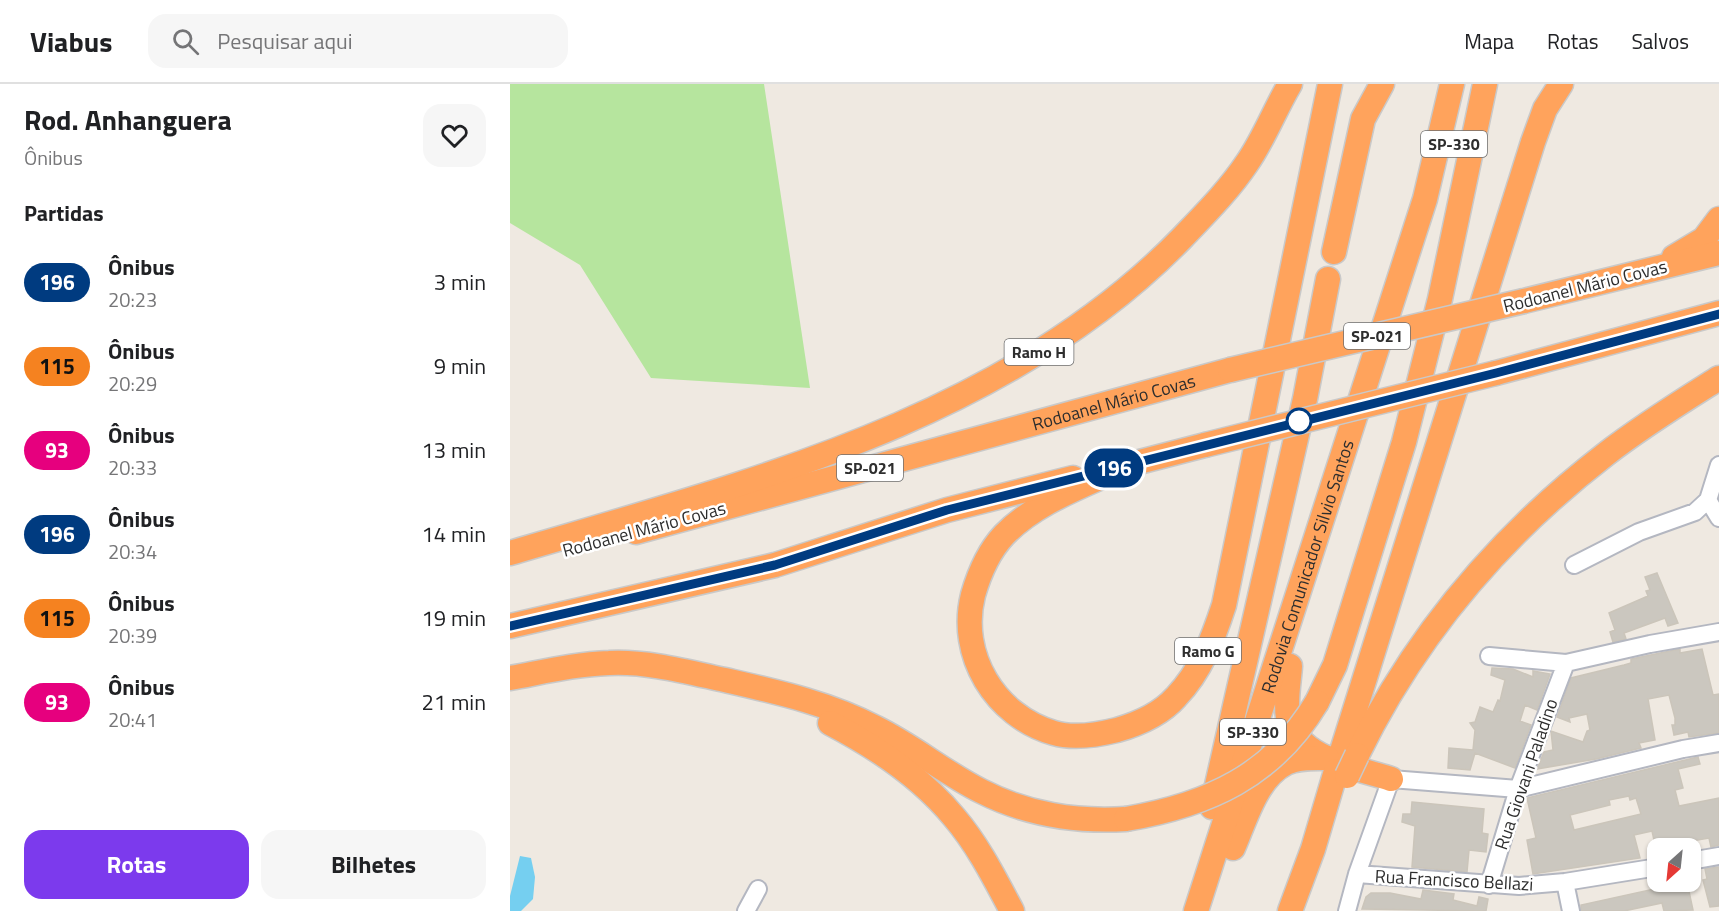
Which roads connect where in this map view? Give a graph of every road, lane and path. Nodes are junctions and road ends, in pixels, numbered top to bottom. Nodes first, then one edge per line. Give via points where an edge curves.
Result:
1 (1290, 84) edge
2 (1330, 84) edge
3 (1382, 84) edge
4 (1452, 84) edge
5 (1468, 84) edge
6 (1485, 84) edge
7 (1561, 84) edge
8 (1719, 219) edge
9 (1334, 252) dead end
10 (1719, 253) edge
11 (1624, 276) junction
12 (1328, 279) dead end
13 (1719, 314) edge
14 (1719, 378) edge
15 (1130, 464) junction
16 (1719, 465) edge
17 (1708, 500) junction
18 (1719, 518) edge
19 (510, 553) edge
20 (510, 564) edge
21 (1574, 565) dead end
22 (510, 626) edge
23 (1719, 632) edge
24 (1489, 656) dead end
25 (1566, 663) junction
26 (1290, 666) junction
27 (510, 678) edge
28 (766, 690) junction
29 (1719, 743) edge
30 (1342, 762) junction
31 (1391, 779) junction
32 (1518, 789) junction
33 (1233, 848) junction
34 (1719, 856) edge
35 (1701, 859) edge
36 (1647, 869) edge
37 (1357, 874) junction
38 (1565, 882) junction
39 (1489, 885) junction
40 (758, 889) dead end
41 (746, 911) edge
42 (1012, 911) edge
43 (1185, 911) edge
44 (1196, 911) edge
45 (1212, 911) edge
46 (1290, 911) edge
47 (1347, 911) edge
48 (1571, 911) edge

1 - 19 highway, Ramo H via 1248,162 1211,208 1161,260 1106,307 1044,349 904,422 797,464
2 - 15 highway, Ramo G via 1224,605 1212,645 1176,698 1157,713 1128,727 1099,734 1054,733 1008,709 990,689 973,654 970,627 978,579 1003,536 1026,515
3 - 9 highway via 1363,119
4 - 44 highway, Rodovia Comunicador Silvio Santos / SP-330 via 1425,199
5 - 26 highway, Rodovia Comunicador Silvio Santos / SP-330 via 1408,300
6 - 28 highway, bridge via 1443,288 1404,442 1335,665 1317,702 1290,741 1239,782 1202,800 1126,819 1060,818 1020,808 980,791 875,727 812,701
7 - 30 highway via 1545,109 1533,141
8 - 11 highway via 1704,239 1681,255
10 - 11 highway, Rodoanel Mário Covas / SP-021
11 - 20 highway, Rodoanel Mário Covas / SP-021, bridge via 1230,370
12 - 43 highway via 1229,740
13 - 15 highway, bridge
14 - 30 highway via 1607,453 1504,543 1431,631
15 - 22 highway via 947,510 775,565
16 - 17 street
17 - 18 street
17 - 21 street via 1695,512 1639,532
23 - 25 street
24 - 25 street
25 - 32 street, Rua Giovani Paladino
26 - 30 highway via 1290,724 1303,743
26 - 33 highway, Rodovia Comunicador Silvio Santos / SP-330
27 - 28 highway via 611,663 673,669
28 - 42 highway via 855,736 926,787 984,859
29 - 32 street
30 - 31 highway
30 - 33 highway via 1300,759 1270,775 1258,791
30 - 46 highway
31 - 32 street
31 - 37 street
32 - 39 street, Rua Giovani Paladino
33 - 45 highway, Rodovia Comunicador Silvio Santos / SP-330
34 - 35 street
36 - 38 street, Rua Francisco Bellazi
37 - 39 street, Rua Francisco Bellazi
37 - 47 street
38 - 39 street, Rua Francisco Bellazi
38 - 48 street
40 - 41 street

